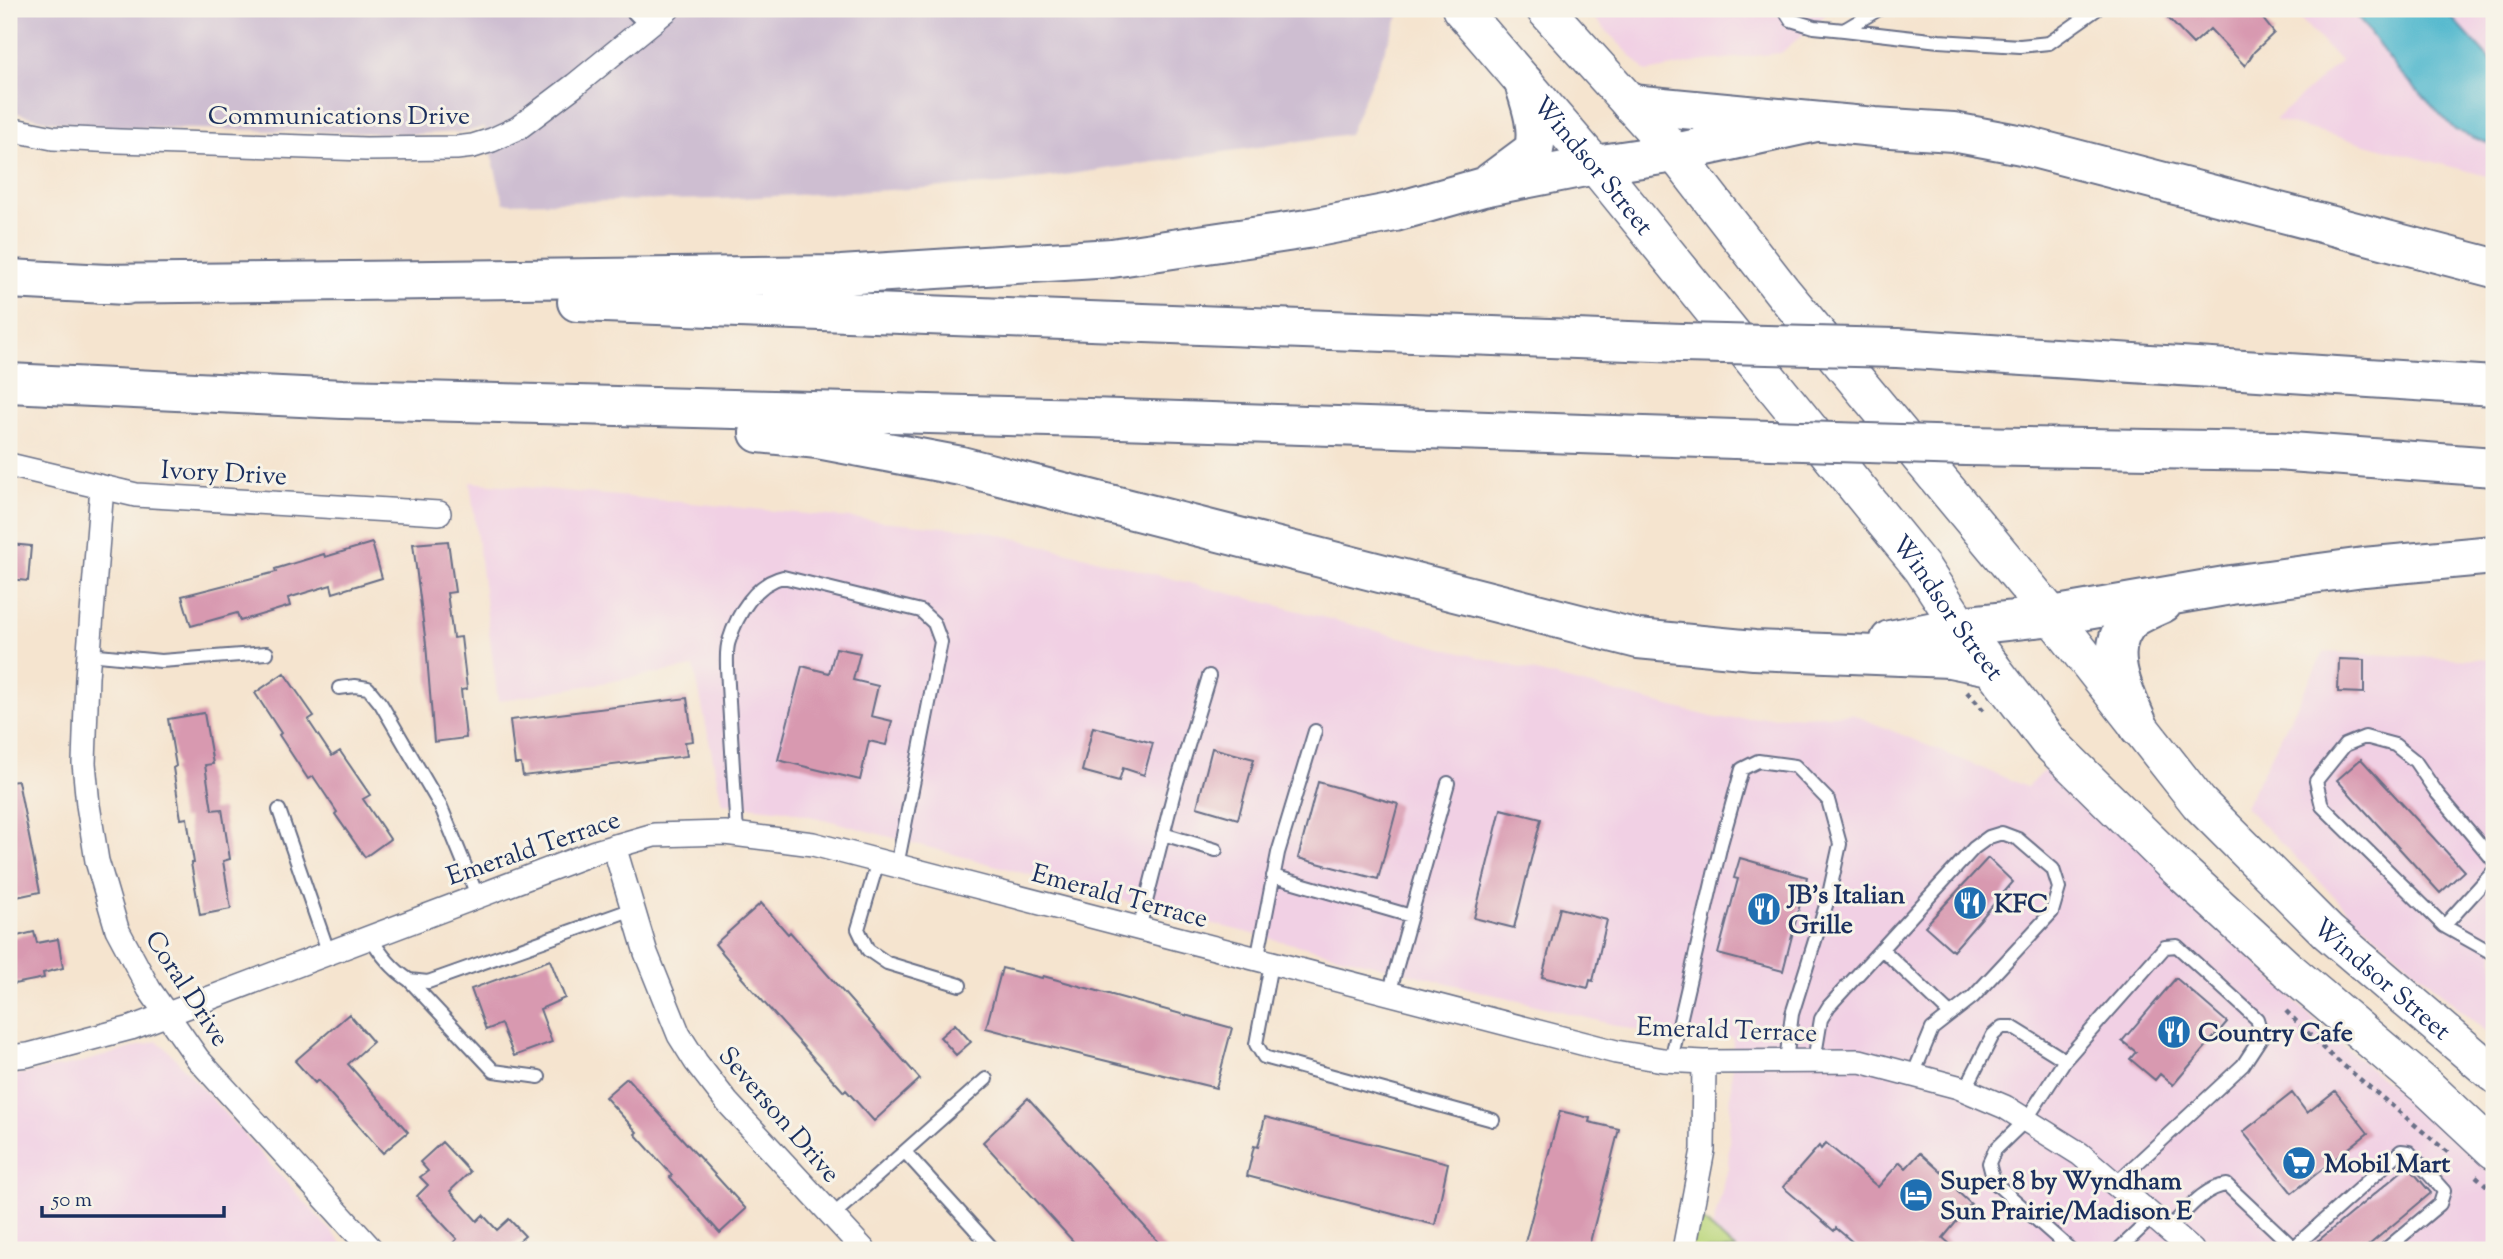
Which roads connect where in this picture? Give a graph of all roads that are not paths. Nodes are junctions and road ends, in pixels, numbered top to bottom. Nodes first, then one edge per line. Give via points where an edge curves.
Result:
1 (630, 9) edge
2 (668, 9) edge
3 (1461, 9) edge
4 (1545, 9) edge
5 (1784, 9) edge
6 (1879, 9) edge
7 (2097, 9) edge
8 (647, 26) junction
9 (1844, 30) junction
10 (1524, 83) junction
11 (1631, 104) junction
12 (1816, 122) junction
13 (9, 130) edge
14 (1675, 153) junction
15 (1595, 165) junction
16 (1483, 187) junction
17 (2494, 268) edge
18 (9, 279) edge
19 (99, 284) junction
20 (9, 383) edge
21 (2494, 386) edge
22 (440, 402) junction
23 (9, 465) edge
24 (2494, 467) edge
25 (102, 487) junction
26 (439, 513) dead end
27 (2494, 555) edge
28 (2180, 594) junction
29 (2052, 616) junction
30 (1960, 626) junction
31 (267, 653) dead end
32 (1817, 653) junction
33 (88, 654) junction
34 (1990, 666) junction
35 (1209, 676) dead end
36 (339, 688) dead end
37 (2139, 727) junction
38 (1315, 731) dead end
39 (1448, 783) dead end
40 (279, 810) dead end
41 (737, 834) junction
42 (1163, 834) junction
43 (614, 846) junction
44 (1216, 850) dead end
45 (2494, 862) edge
46 (887, 863) junction
47 (2494, 871) edge
48 (1273, 876) junction
49 (477, 895) junction
50 (633, 909) junction
51 (1411, 916) junction
52 (2444, 926) junction
53 (1139, 929) junction
54 (370, 936) junction
55 (1882, 949) junction
56 (328, 951) junction
57 (2494, 954) edge
58 (1264, 962) junction
59 (409, 980) junction
60 (961, 985) dead end
61 (1389, 995) junction
62 (167, 1013) junction
63 (1950, 1014) junction
64 (9, 1057) edge
65 (1671, 1060) junction
66 (2065, 1060) junction
67 (1786, 1061) junction
68 (1814, 1061) junction
69 (1704, 1062) junction
70 (2492, 1064) edge
71 (1913, 1075) junction
72 (539, 1077) dead end
73 (986, 1079) dead end
74 (1965, 1090) junction
75 (1493, 1120) dead end
76 (2026, 1120) junction
77 (2494, 1150) edge
78 (905, 1152) junction
79 (2115, 1184) junction
80 (832, 1216) junction
81 (2161, 1223) junction
82 (2294, 1249) edge
83 (372, 1250) edge
84 (864, 1250) edge
85 (994, 1250) edge
86 (1684, 1250) edge
87 (2071, 1250) edge
88 (2118, 1250) edge
89 (2192, 1250) edge
90 (2385, 1250) edge

1 - 8 lane
2 - 8 street, Communications Drive
3 - 10 main road, Windsor Street
4 - 11 main road, Windsor Street
5 - 9 lane via 1790,20
6 - 9 lane
7 - 9 lane via 2049,43 2020,46
8 - 13 street, Communications Drive via 518,128 473,146 366,149 132,142 53,138
10 - 15 main road, Windsor Street
10 - 16 highway via 1533,110 1534,150
11 - 12 highway
11 - 14 main road, Windsor Street
12 - 14 highway
12 - 17 highway via 1953,132 2022,145
14 - 15 highway
14 - 29 main road, Windsor Street via 1782,291
15 - 16 highway
15 - 30 main road, Windsor Street via 1922,568
16 - 19 highway via 1395,212 1307,229 1112,258 841,275
18 - 19 highway
19 - 21 highway, bridge via 1897,348
20 - 22 highway
22 - 24 highway, bridge via 2277,451
22 - 32 highway via 818,439 961,466 1638,639
23 - 25 street, Ivory Drive
25 - 26 street, Ivory Drive via 136,495
25 - 33 street, Coral Drive
27 - 28 highway via 2364,567
28 - 29 highway
28 - 37 highway via 2134,618 2118,639 2119,678
29 - 30 highway
29 - 37 main road, Windsor Street
30 - 32 highway
30 - 34 main road, Windsor Street
31 - 33 lane via 162,661
32 - 34 highway via 1950,658
33 - 62 street, Coral Drive via 84,763 97,861 117,929
34 - 77 main road, Windsor Street via 2048,741 2175,866
35 - 42 lane
36 - 49 lane via 368,688 381,704 441,807
37 - 70 main road, Windsor Street via 2199,803 2328,932
38 - 48 lane
39 - 51 lane
40 - 56 lane
41 - 43 street, Emerald Terrace via 654,835
41 - 46 street, Emerald Terrace via 813,844
41 - 46 lane via 728,642 758,589 783,577 921,611 934,623 941,642
42 - 44 lane
42 - 53 lane
43 - 49 street, Emerald Terrace
43 - 50 street, Severson Drive
45 - 52 lane via 2415,761 2395,745 2365,737 2345,745 2316,781 2322,806
46 - 53 street, Emerald Terrace
46 - 60 lane via 858,929 868,950 887,963
47 - 52 lane
48 - 51 lane
48 - 58 lane
49 - 54 street, Emerald Terrace
50 - 59 lane via 428,982
50 - 80 street, Severson Drive via 679,1035 696,1062
51 - 61 lane
52 - 57 lane
53 - 58 street, Emerald Terrace
54 - 56 street, Emerald Terrace
54 - 59 lane via 394,971
55 - 63 lane
55 - 63 lane via 1989,837 2003,833 2018,839 2053,869 2059,888 2052,912 1973,997
55 - 68 lane via 1821,1019
56 - 62 street, Emerald Terrace
58 - 61 street, Emerald Terrace
58 - 75 lane via 1256,1044 1264,1057
59 - 72 lane via 494,1071
61 - 65 street, Emerald Terrace via 1616,1052
62 - 64 street, Emerald Terrace via 131,1028
62 - 83 street, Coral Drive via 198,1059
63 - 71 lane via 1932,1029
65 - 67 lane via 1742,769 1758,761 1796,766 1828,800 1840,844 1792,1014
65 - 69 street, Emerald Terrace
66 - 74 lane via 2012,1027 2001,1027
66 - 76 lane
66 - 79 lane via 2165,947 2177,946 2256,1019 2262,1036 2243,1065
67 - 68 street, Emerald Terrace
67 - 69 street, Emerald Terrace
68 - 71 street, Emerald Terrace via 1860,1061
69 - 86 street via 1703,1150
71 - 74 street, Emerald Terrace
73 - 78 lane
74 - 76 street, Emerald Terrace
76 - 79 street, Emerald Terrace via 2080,1154
76 - 87 lane via 1995,1150 1989,1163 1994,1182
78 - 80 lane
78 - 85 lane
79 - 81 street, Emerald Terrace
80 - 84 street, Severson Drive
81 - 82 lane via 2216,1186 2227,1185
81 - 88 lane
81 - 89 street, Emerald Terrace
82 - 90 lane via 2401,1151 2409,1152 2444,1191 2440,1204

